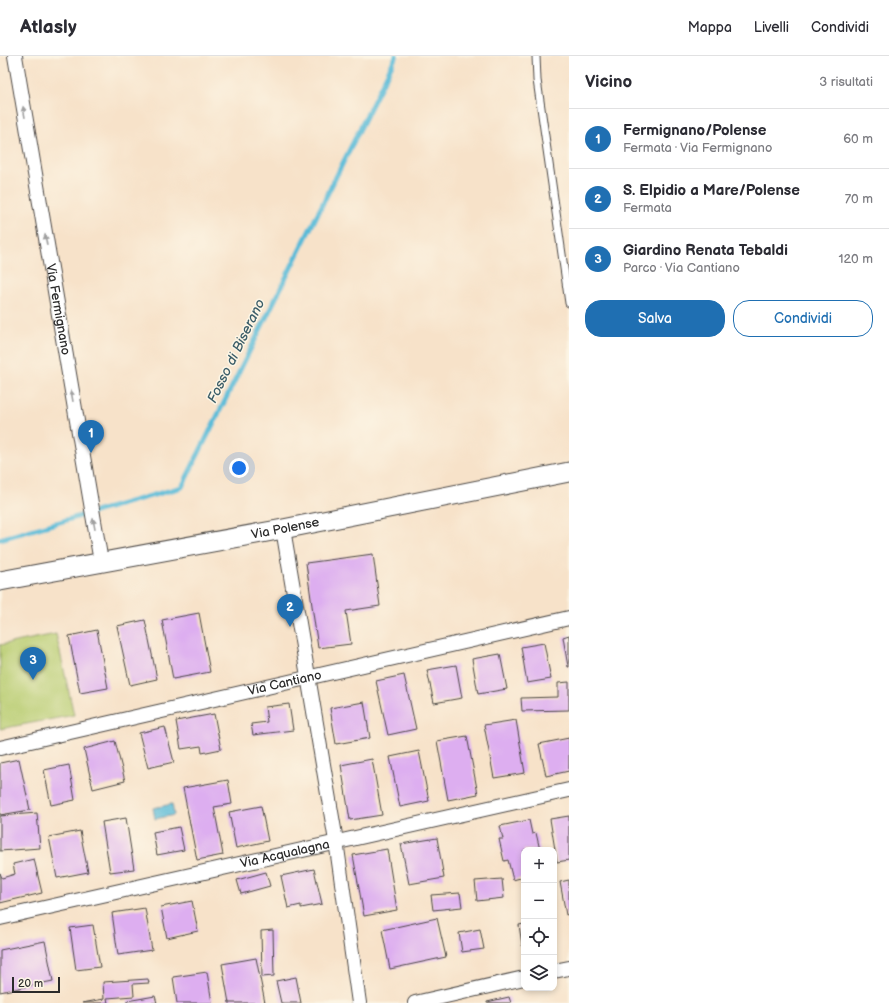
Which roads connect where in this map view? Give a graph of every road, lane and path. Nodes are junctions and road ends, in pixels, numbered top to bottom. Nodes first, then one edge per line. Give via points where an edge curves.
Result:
1 (15, 56) edge
2 (536, 56) edge
3 (569, 303) edge
4 (569, 472) edge
5 (283, 528) junction
6 (101, 562) junction
7 (0, 581) edge
8 (569, 618) edge
9 (307, 678) junction
10 (0, 748) edge
11 (569, 790) edge
12 (336, 841) junction
13 (0, 918) edge
14 (569, 968) edge
15 (557, 970) edge
16 (521, 979) edge
17 (359, 1003) edge
18 (415, 1003) edge

6 -> 1 street, Via Fermignano
2 - 3 lane via 537,80
4 - 5 main road, Via Polense
5 - 6 main road, Via Polense
5 - 9 street
6 - 7 main road, Via Polense
8 - 9 street, Via Cantiano
9 - 10 street, Via Cantiano
9 - 12 street
11 - 12 street, Via Acqualagna
12 - 13 street, Via Acqualagna
12 - 17 street
14 - 15 street
16 - 18 street

